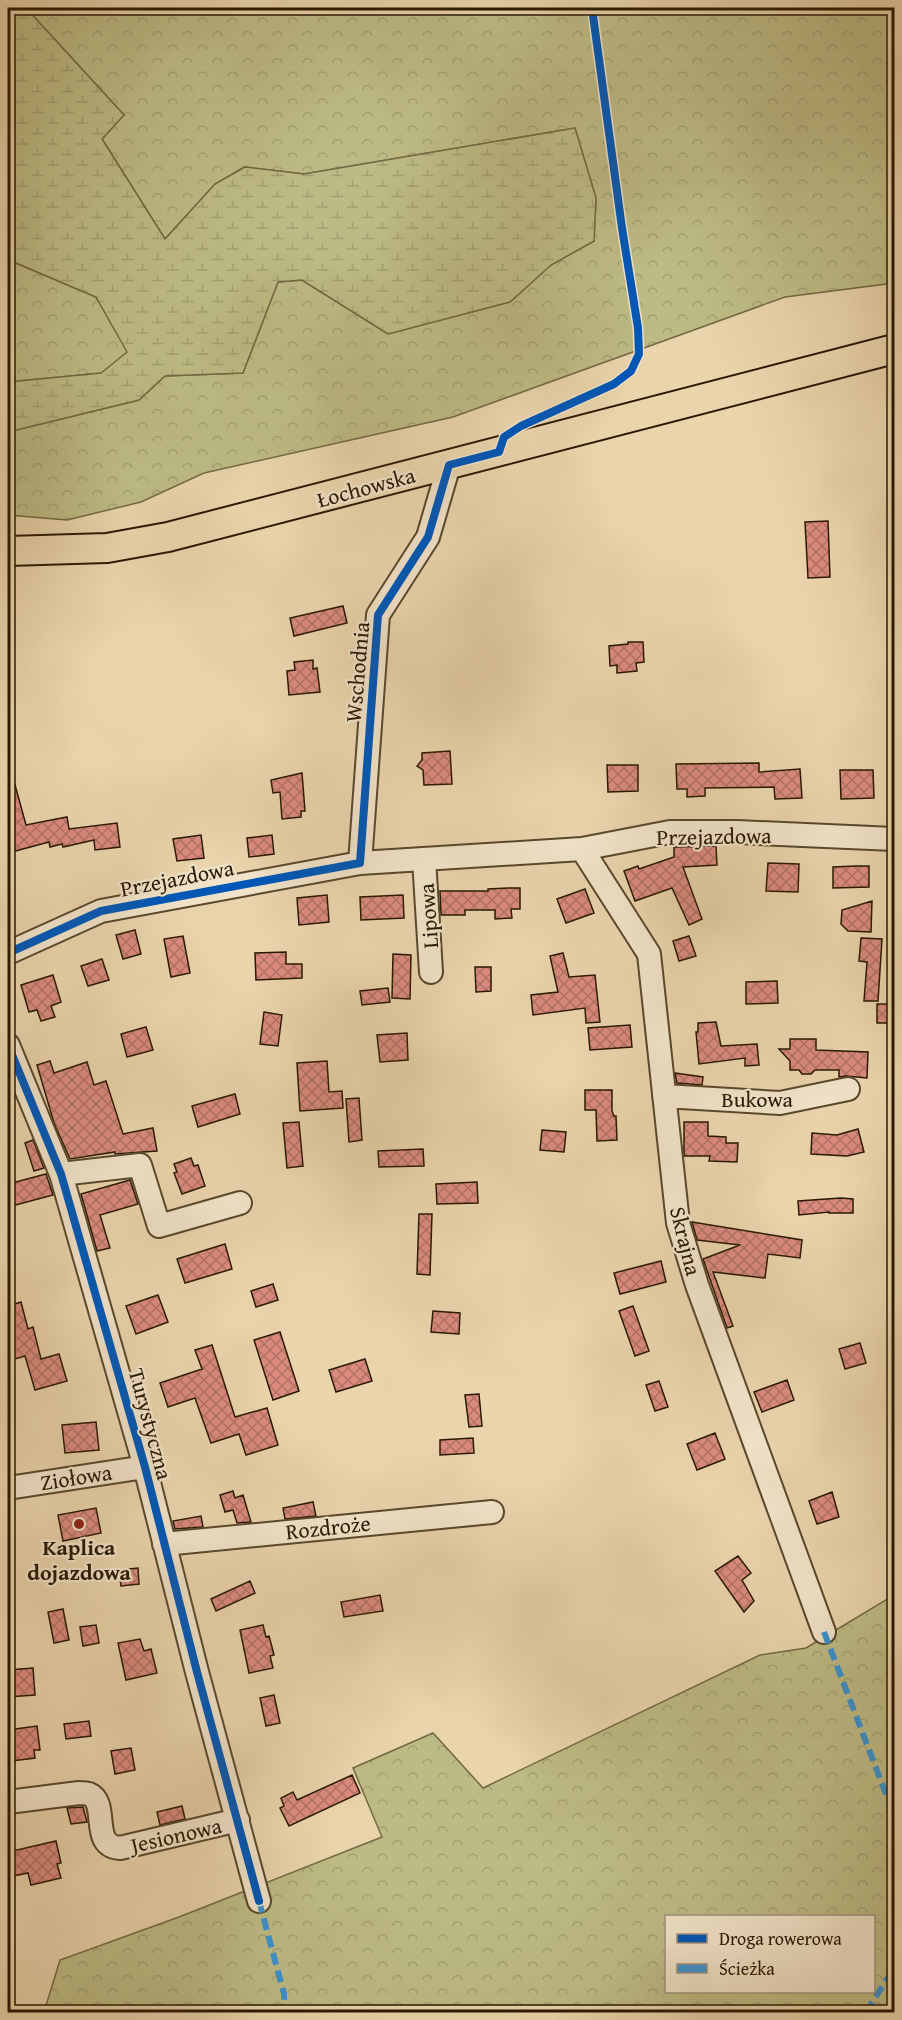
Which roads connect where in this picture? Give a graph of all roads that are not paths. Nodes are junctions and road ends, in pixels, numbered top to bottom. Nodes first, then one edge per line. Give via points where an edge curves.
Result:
1 (894, 350) edge
2 (449, 465) junction
3 (8, 551) edge
4 (894, 839) edge
5 (582, 849) junction
6 (424, 859) junction
7 (360, 863) junction
8 (8, 953) edge
9 (431, 972) dead end
10 (8, 1045) edge
11 (848, 1089) dead end
12 (664, 1096) junction
13 (61, 1174) junction
14 (240, 1203) dead end
15 (145, 1467) junction
16 (8, 1488) edge
17 (492, 1512) dead end
18 (164, 1544) junction
19 (824, 1632) dead end
20 (8, 1802) edge
21 (238, 1820) junction
22 (260, 1901) dead end

1 - 2 main road, Łochowska
2 - 3 main road, Łochowska via 168,537 106,548
2 - 7 street, Wschodnia via 428,537 378,615
4 - 5 street, Przejazdowa via 670,832
5 - 6 street, Przejazdowa
5 - 12 street, Skrajna via 649,954
6 - 7 street, Przejazdowa
6 - 9 street, Lipowa
7 - 8 street, Przejazdowa via 101,911
10 - 13 street, Turystyczna
11 - 12 street, Bukowa via 780,1104
12 - 19 street, Skrajna via 678,1223
13 - 14 street via 140,1165 159,1226
13 - 15 street, Turystyczna
15 - 16 street, Ziołowa
15 - 18 street, Turystyczna
17 - 18 street, Rozdroże
18 - 21 street, Turystyczna
20 - 21 street, Jesionowa via 89,1794 96,1800 105,1843 112,1848
21 - 22 street, Turystyczna

